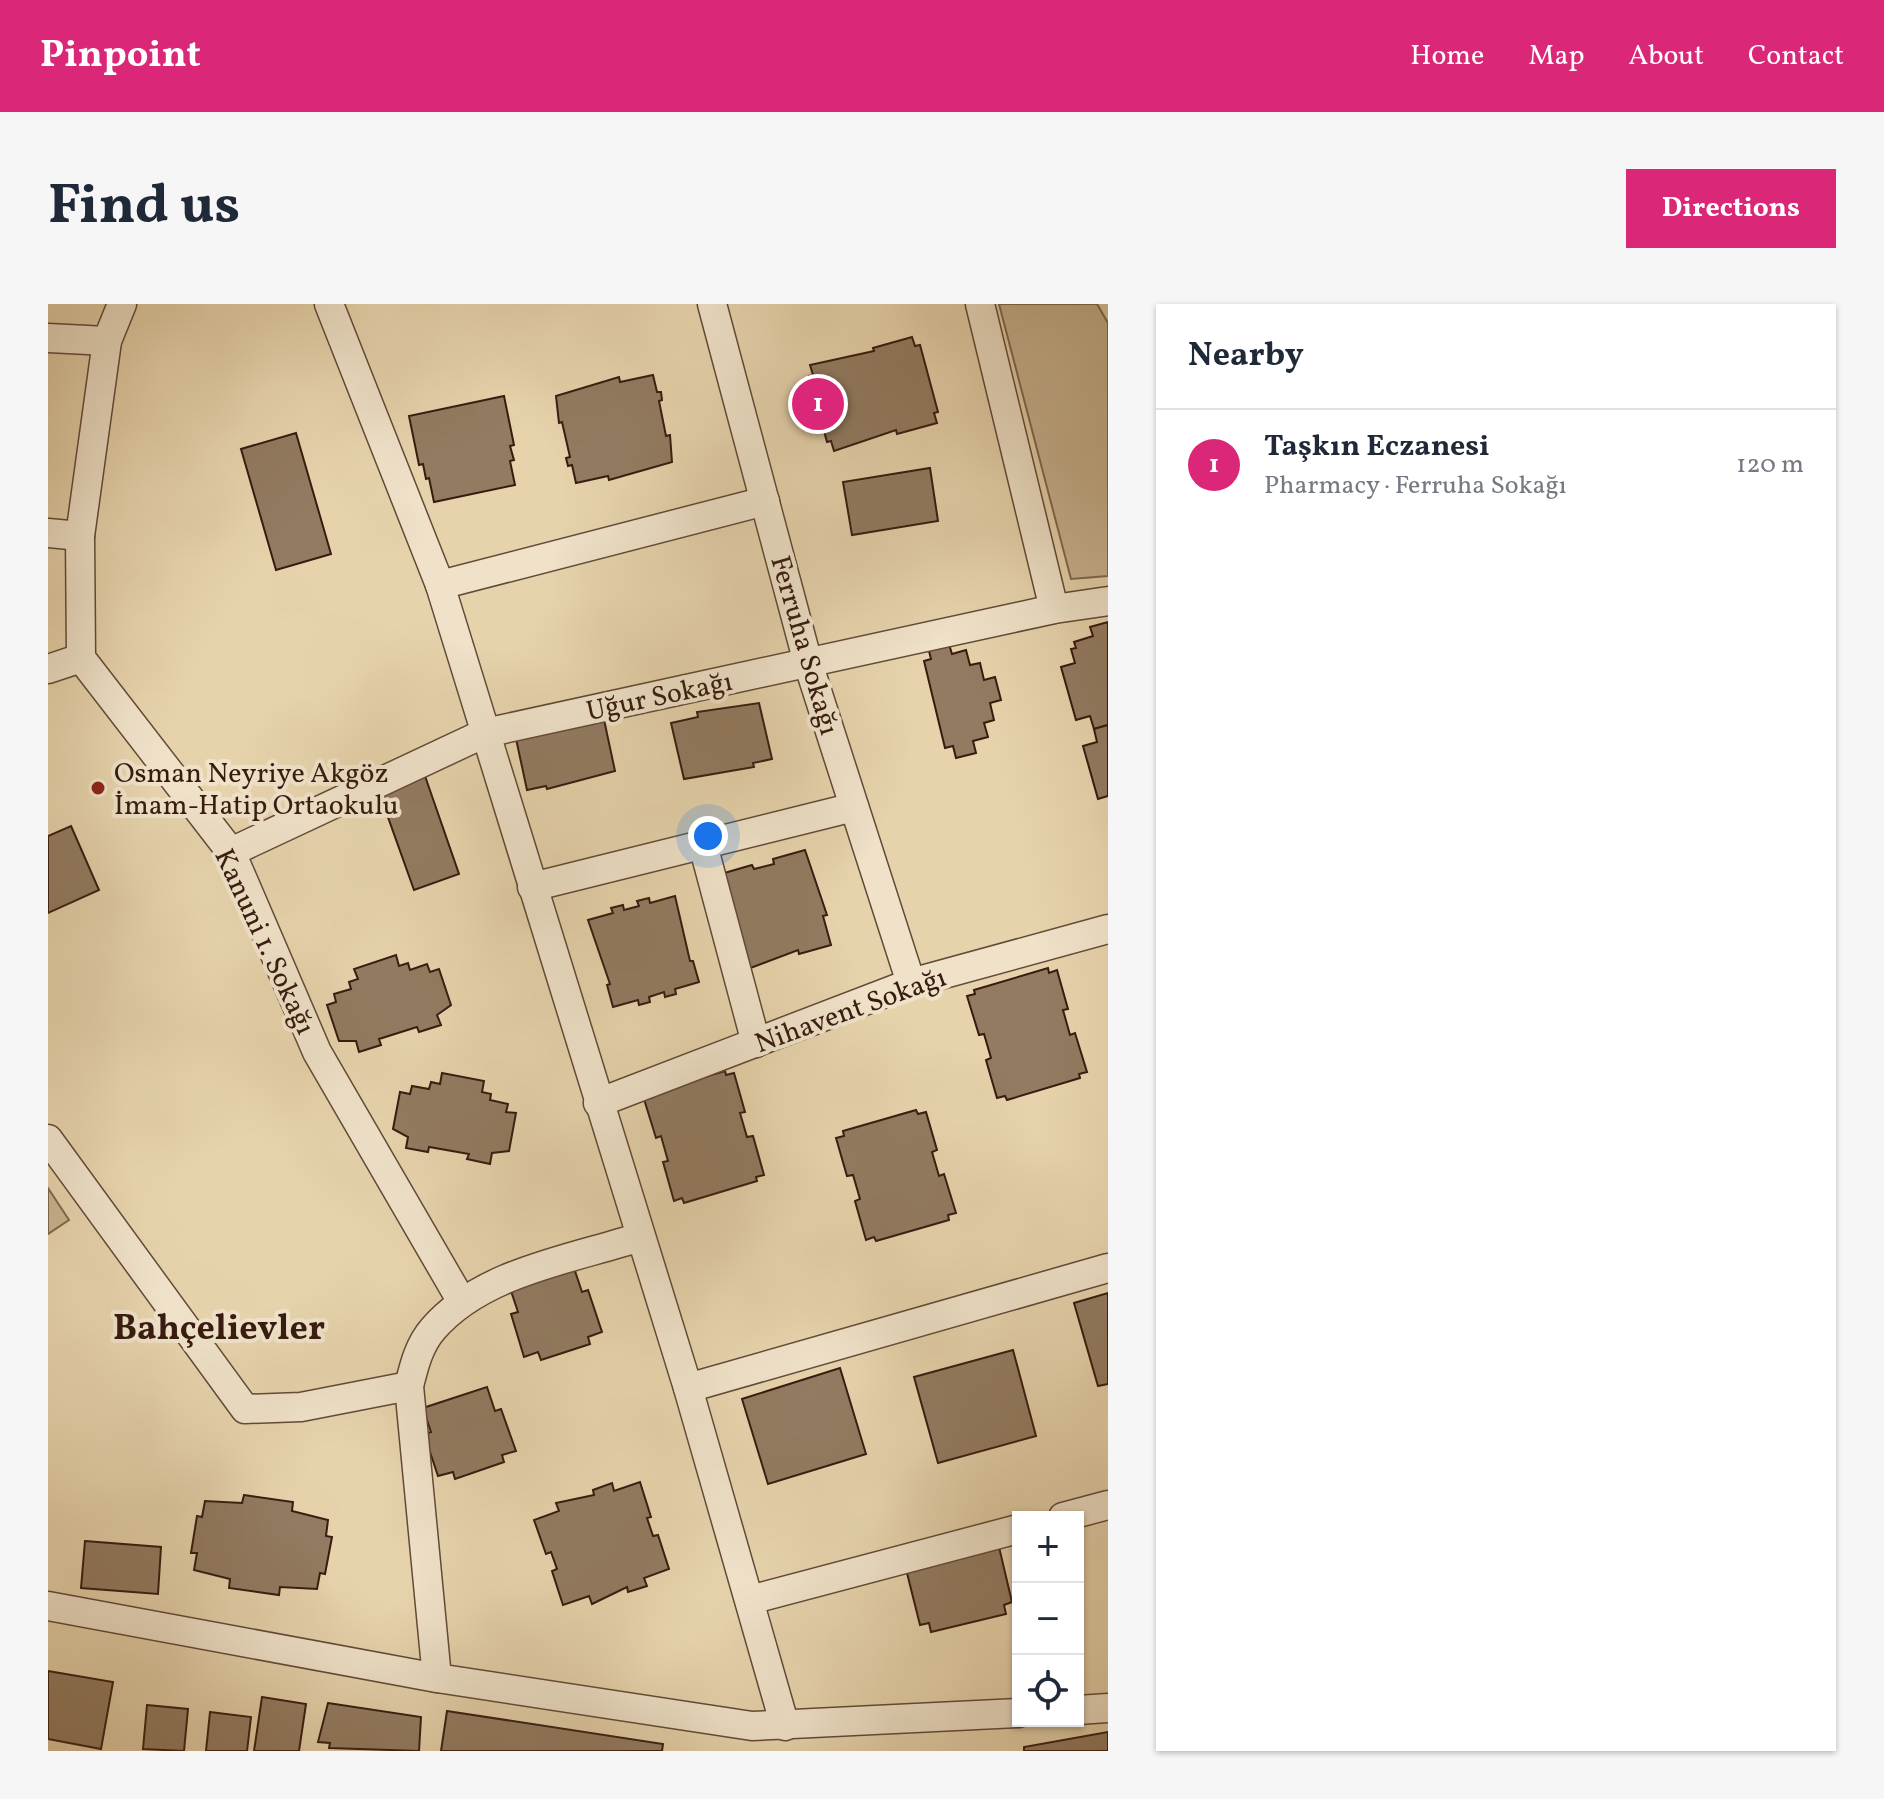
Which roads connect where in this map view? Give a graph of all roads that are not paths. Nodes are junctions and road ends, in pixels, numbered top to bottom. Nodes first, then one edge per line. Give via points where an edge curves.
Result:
1 (122, 304) edge
2 (329, 304) edge
3 (712, 304) edge
4 (980, 304) edge
5 (48, 338) edge
6 (107, 341) junction
7 (765, 501) junction
8 (48, 533) edge
9 (80, 536) junction
10 (440, 585) junction
11 (1108, 601) edge
12 (1054, 609) junction
13 (81, 658) junction
14 (808, 663) junction
15 (48, 669) edge
16 (485, 733) junction
17 (854, 807) junction
18 (703, 845) junction
19 (231, 852) junction
20 (532, 887) junction
21 (1108, 929) edge
22 (911, 983) junction
23 (756, 1043) junction
24 (598, 1103) junction
25 (48, 1139) edge
26 (640, 1237) junction
27 (1108, 1268) edge
28 (462, 1302) junction
29 (409, 1386) junction
30 (688, 1388) junction
31 (1108, 1505) edge
32 (1084, 1511) edge
33 (1012, 1531) edge
34 (750, 1600) junction
35 (48, 1606) edge
36 (437, 1678) junction
37 (1108, 1708) edge
38 (1084, 1710) edge
39 (1012, 1713) edge
40 (785, 1726) junction
41 (754, 1738) edge

1 - 6 street
2 - 10 street
3 - 7 street, Ferruha Sokağı
4 - 12 street
5 - 6 street
6 - 9 street
7 - 10 street
7 - 14 street, Ferruha Sokağı
8 - 9 street
9 - 13 street
10 - 16 street
11 - 12 street, Uğur Sokağı
12 - 14 street, Uğur Sokağı
13 - 15 street
13 - 19 street, Kanuni 1. Sokağı
14 - 16 street, Uğur Sokağı
14 - 17 street, Ferruha Sokağı
16 - 19 street, Uğur Sokağı
16 - 20 street
17 - 18 street
17 - 22 street, Ferruha Sokağı
18 - 20 street
18 - 23 street
19 - 28 street, Kanuni 1. Sokağı via 317,1052
20 - 24 street
21 - 22 street, Nihavent Sokağı
22 - 23 street, Nihavent Sokağı
23 - 24 street, Nihavent Sokağı
24 - 26 street
25 - 29 street via 245,1409 301,1407
26 - 28 street via 498,1282
26 - 30 street
27 - 30 street
28 - 29 street via 432,1330
29 - 36 street
30 - 34 street
31 - 32 street
33 - 34 street
34 - 40 street
35 - 36 street
36 - 41 street
37 - 38 street
39 - 40 street
40 - 41 street

